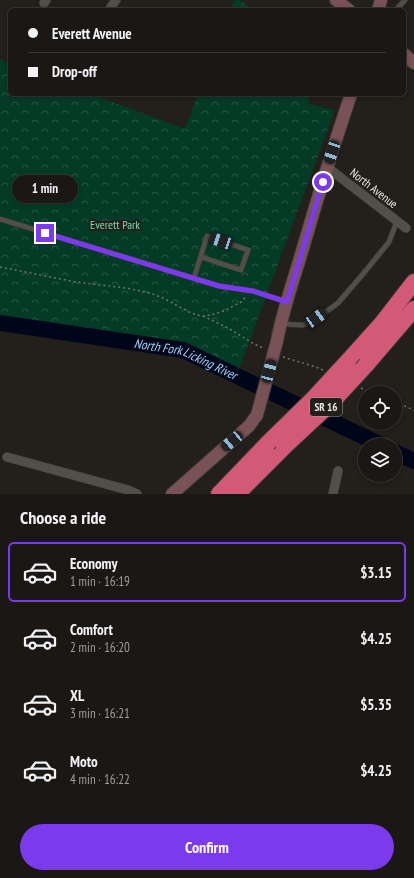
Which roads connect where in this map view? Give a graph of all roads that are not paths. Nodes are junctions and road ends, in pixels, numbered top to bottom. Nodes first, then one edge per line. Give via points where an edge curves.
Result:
1 (336, 0) edge
2 (405, 0) edge
3 (346, 8) edge
4 (398, 8) edge
5 (406, 56) edge
6 (414, 63) edge
7 (350, 96) edge
8 (327, 167) junction
9 (0, 219) edge
10 (397, 221) junction
11 (406, 228) dead end
12 (201, 257) junction
13 (194, 278) junction
14 (414, 282) edge
15 (287, 302) junction
16 (414, 309) edge
17 (280, 324) junction
18 (7, 457) dead end
19 (338, 471) dead end
20 (137, 494) edge
21 (172, 494) edge
22 (219, 494) edge
23 (237, 494) edge
24 (333, 494) edge

1 - 3 street
2 - 4 lane
5 - 6 street
7 - 8 street
8 - 10 street, North Avenue
8 - 15 street
9 - 13 lane
10 - 11 street, North Avenue
10 - 17 lane via 389,242 338,303 302,326
12 - 12 lane via 207,236 248,250 242,270
12 - 13 lane
13 - 15 lane via 219,286 253,291
14 - 22 highway, SR 16, bridge via 383,322 313,399
15 - 17 street
16 - 23 highway, SR 16, bridge via 330,404
17 - 21 street, bridge via 257,416
18 - 20 street
19 - 24 street

